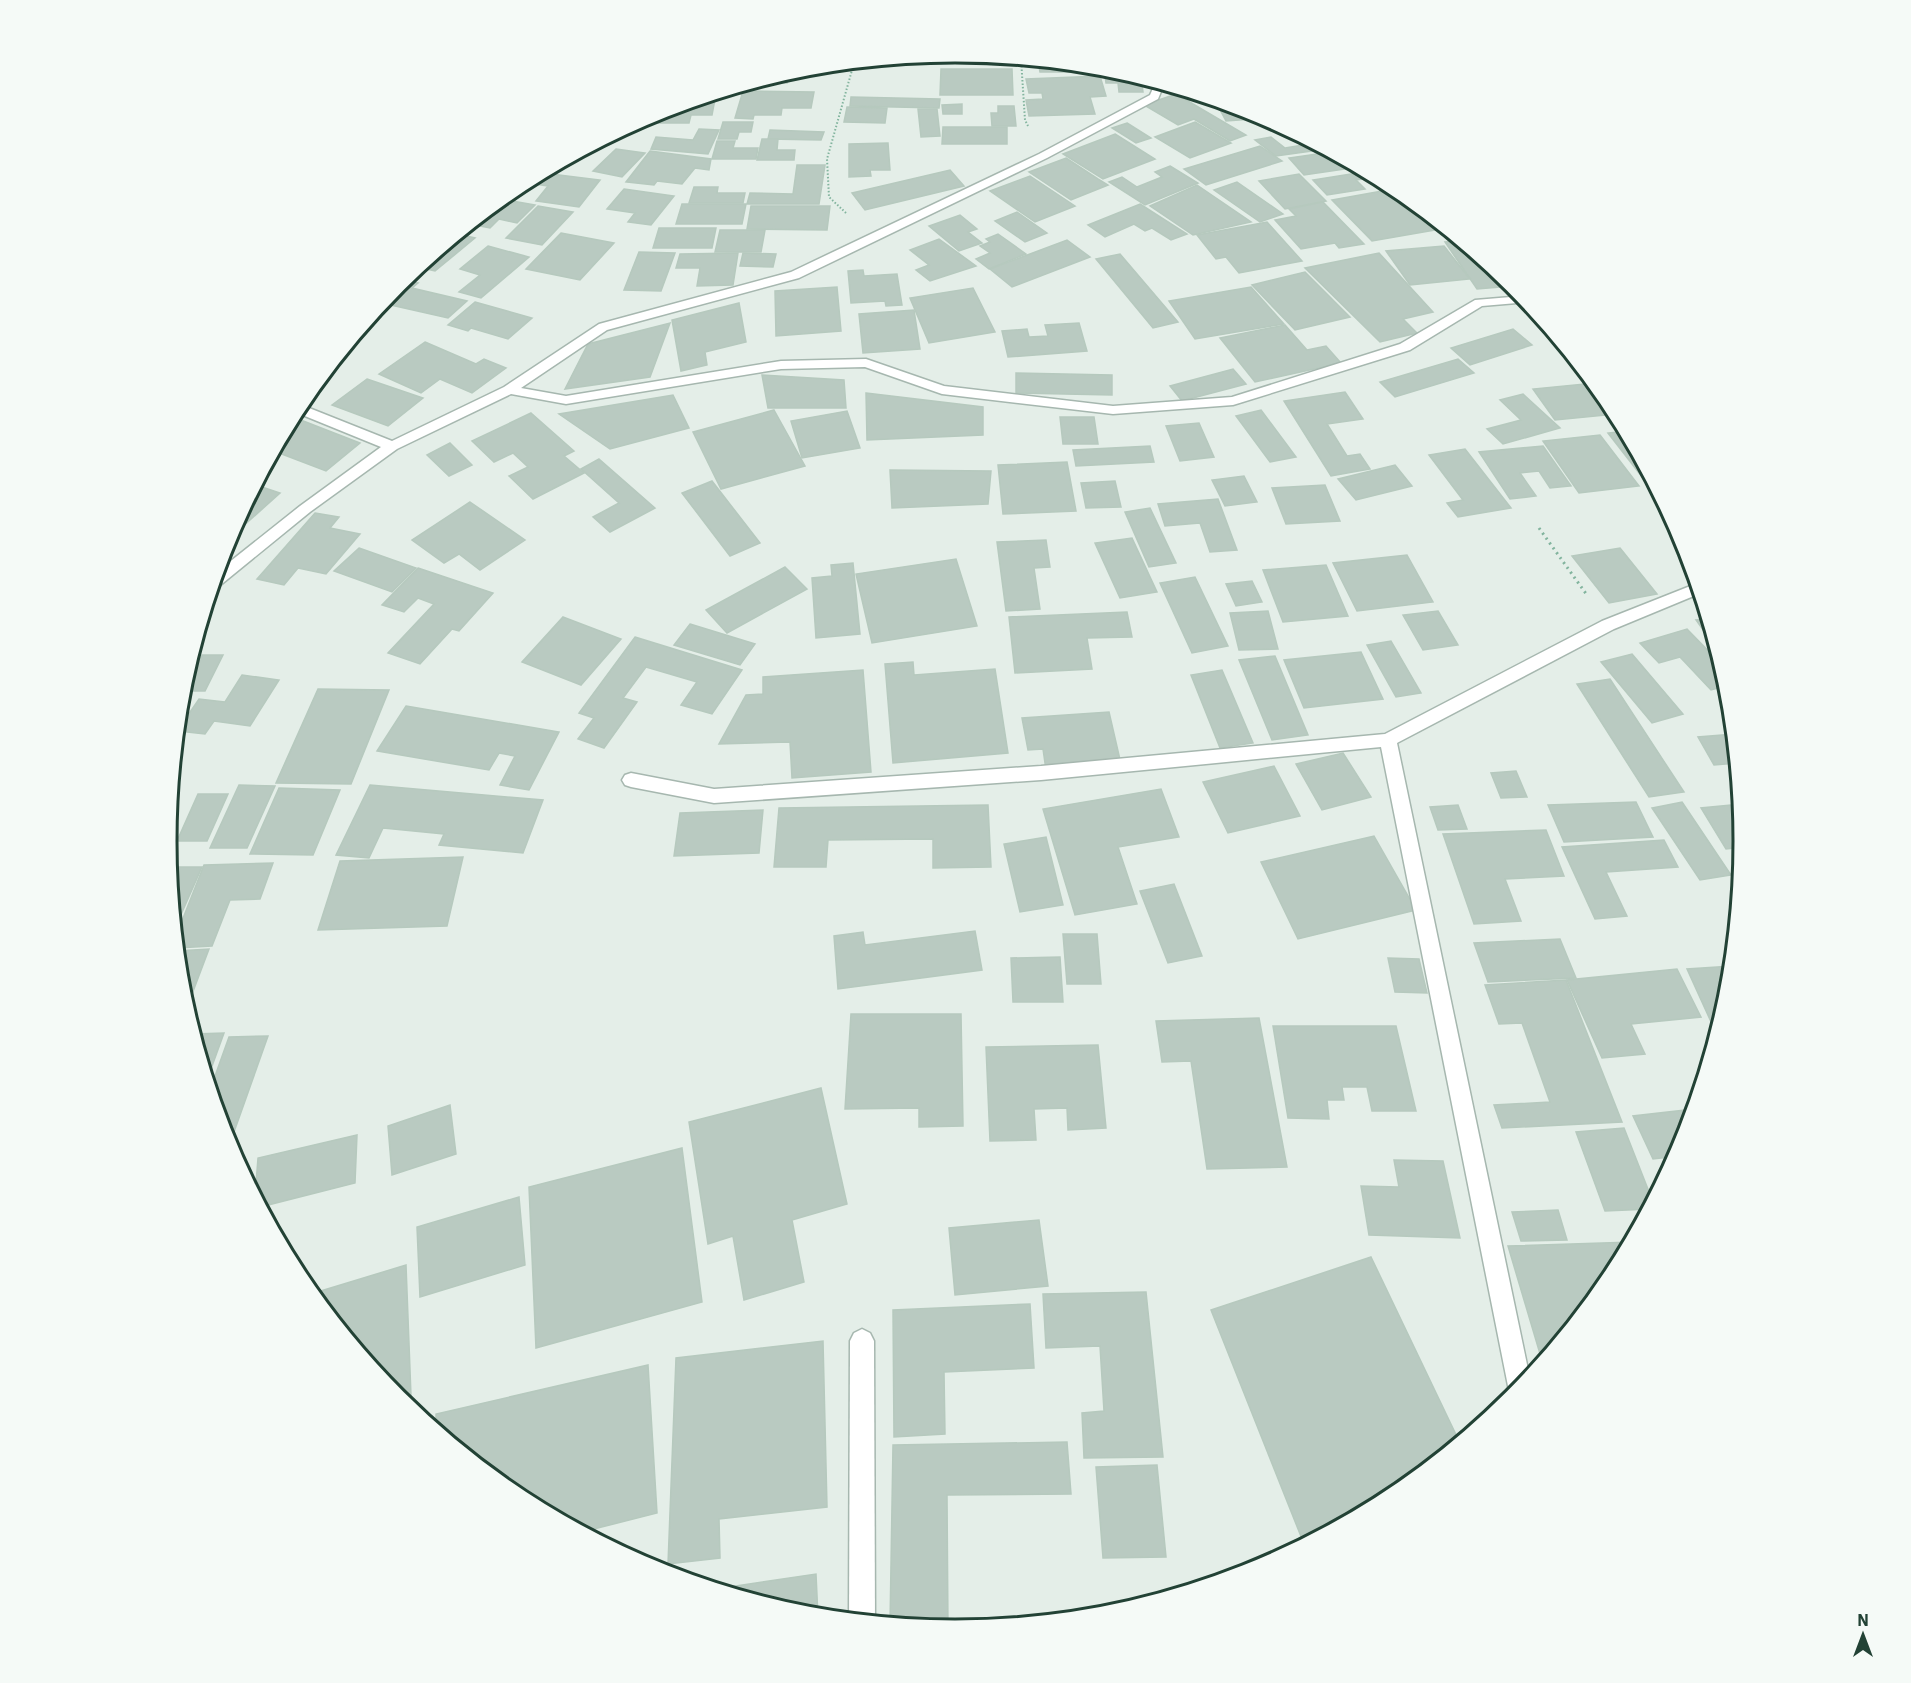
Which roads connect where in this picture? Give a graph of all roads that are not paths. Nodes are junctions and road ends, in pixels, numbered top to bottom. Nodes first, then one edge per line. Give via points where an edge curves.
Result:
1 (1157, 90) edge
2 (1514, 300) edge
3 (509, 390) junction
4 (306, 412) edge
5 (392, 447) junction
6 (225, 574) edge
7 (1693, 591) edge
8 (1388, 740) junction
9 (631, 780) dead end
10 (862, 1341) dead end
11 (1519, 1379) edge
12 (862, 1614) edge

1 - 3 street via 1154,97 1043,156 795,274 603,327
2 - 3 street via 1479,303 1405,347 1233,401 1113,410 942,390 866,363 781,365 566,400
3 - 5 street
4 - 5 street
5 - 6 street via 305,509
7 - 8 street via 1608,625
8 - 9 street via 1041,773 714,796
8 - 11 street
10 - 12 street

